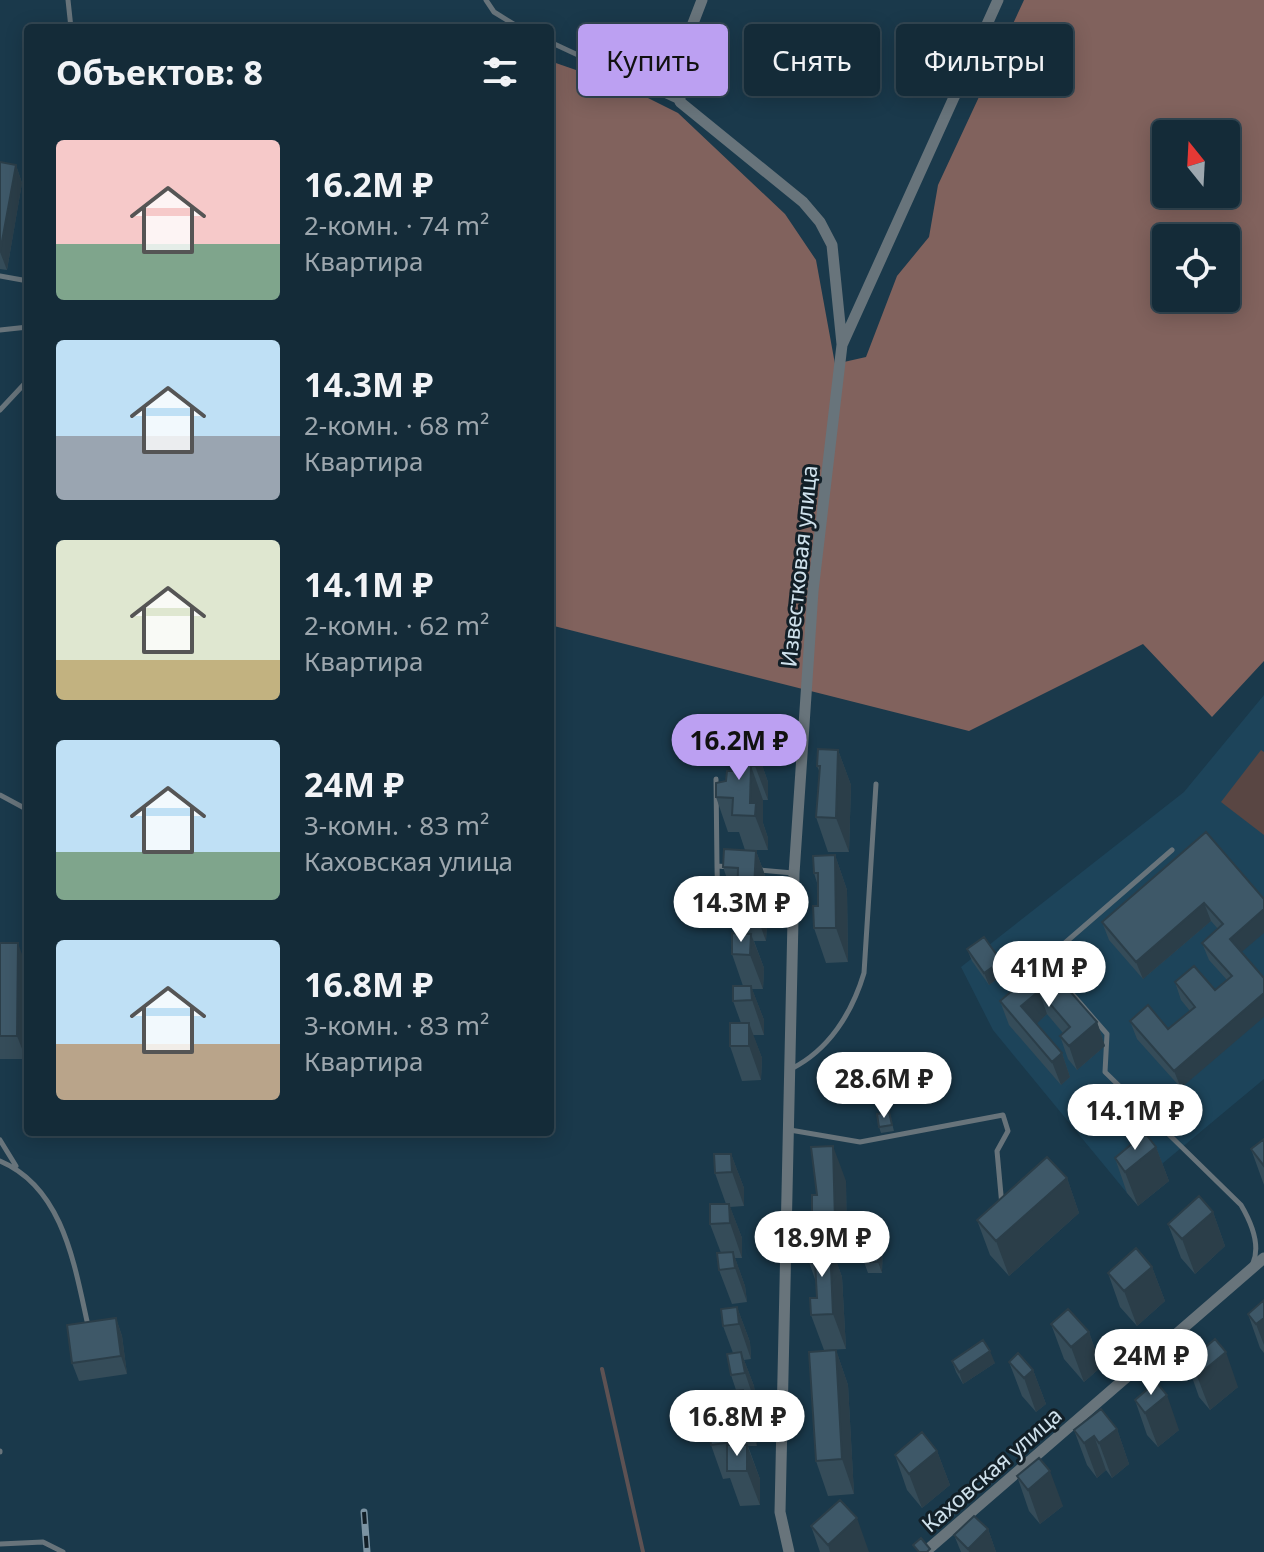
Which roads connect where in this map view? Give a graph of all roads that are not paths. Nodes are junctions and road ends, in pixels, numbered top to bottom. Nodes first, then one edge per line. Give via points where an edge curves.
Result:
1 (68, 0) edge
2 (486, 0) edge
3 (702, 0) edge
4 (998, 0) edge
5 (71, 24) edge
6 (514, 24) edge
7 (554, 44) edge
8 (680, 102) junction
9 (0, 276) edge
10 (24, 280) edge
11 (24, 327) edge
12 (0, 330) edge
13 (842, 345) junction
14 (24, 384) edge
15 (0, 410) edge
16 (716, 779) edge
17 (876, 784) dead end
18 (0, 795) edge
19 (24, 808) edge
20 (1172, 850) dead end
21 (717, 866) junction
22 (733, 867) edge
23 (748, 869) edge
24 (794, 874) junction
25 (718, 913) dead end
26 (790, 1069) junction
27 (789, 1130) junction
28 (0, 1140) edge
29 (0, 1161) edge
30 (17, 1168) junction
31 (1004, 1220) edge
32 (1264, 1258) edge
33 (1249, 1271) junction
34 (87, 1321) edge
35 (0, 1544) edge
36 (63, 1552) edge
37 (789, 1552) edge
38 (925, 1552) edge

1 - 5 lane
2 - 6 lane
3 - 8 street via 680,57
4 - 13 street, Известковая улица
7 - 8 lane
8 - 13 street via 803,202 820,222 832,245
9 - 10 lane
11 - 12 lane
13 - 24 street, Известковая улица via 813,591
14 - 15 lane
16 - 21 lane
17 - 26 lane via 860,985 827,1044
18 - 19 lane
20 - 33 lane via 1051,955 1049,968 1104,1029 1109,1045 1105,1072 1241,1205 1257,1253
21 - 22 lane
21 - 25 lane
23 - 24 lane
24 - 26 street, Известковая улица
26 - 27 street, Известковая улица
27 - 31 lane via 860,1142 1003,1115 1008,1131 997,1151 996,1169
27 - 37 street, Известковая улица via 780,1512
28 - 30 lane
29 - 30 lane
30 - 34 lane via 53,1211 72,1250
32 - 33 street, Каховская улица
33 - 38 street, Каховская улица
35 - 36 lane via 43,1542

